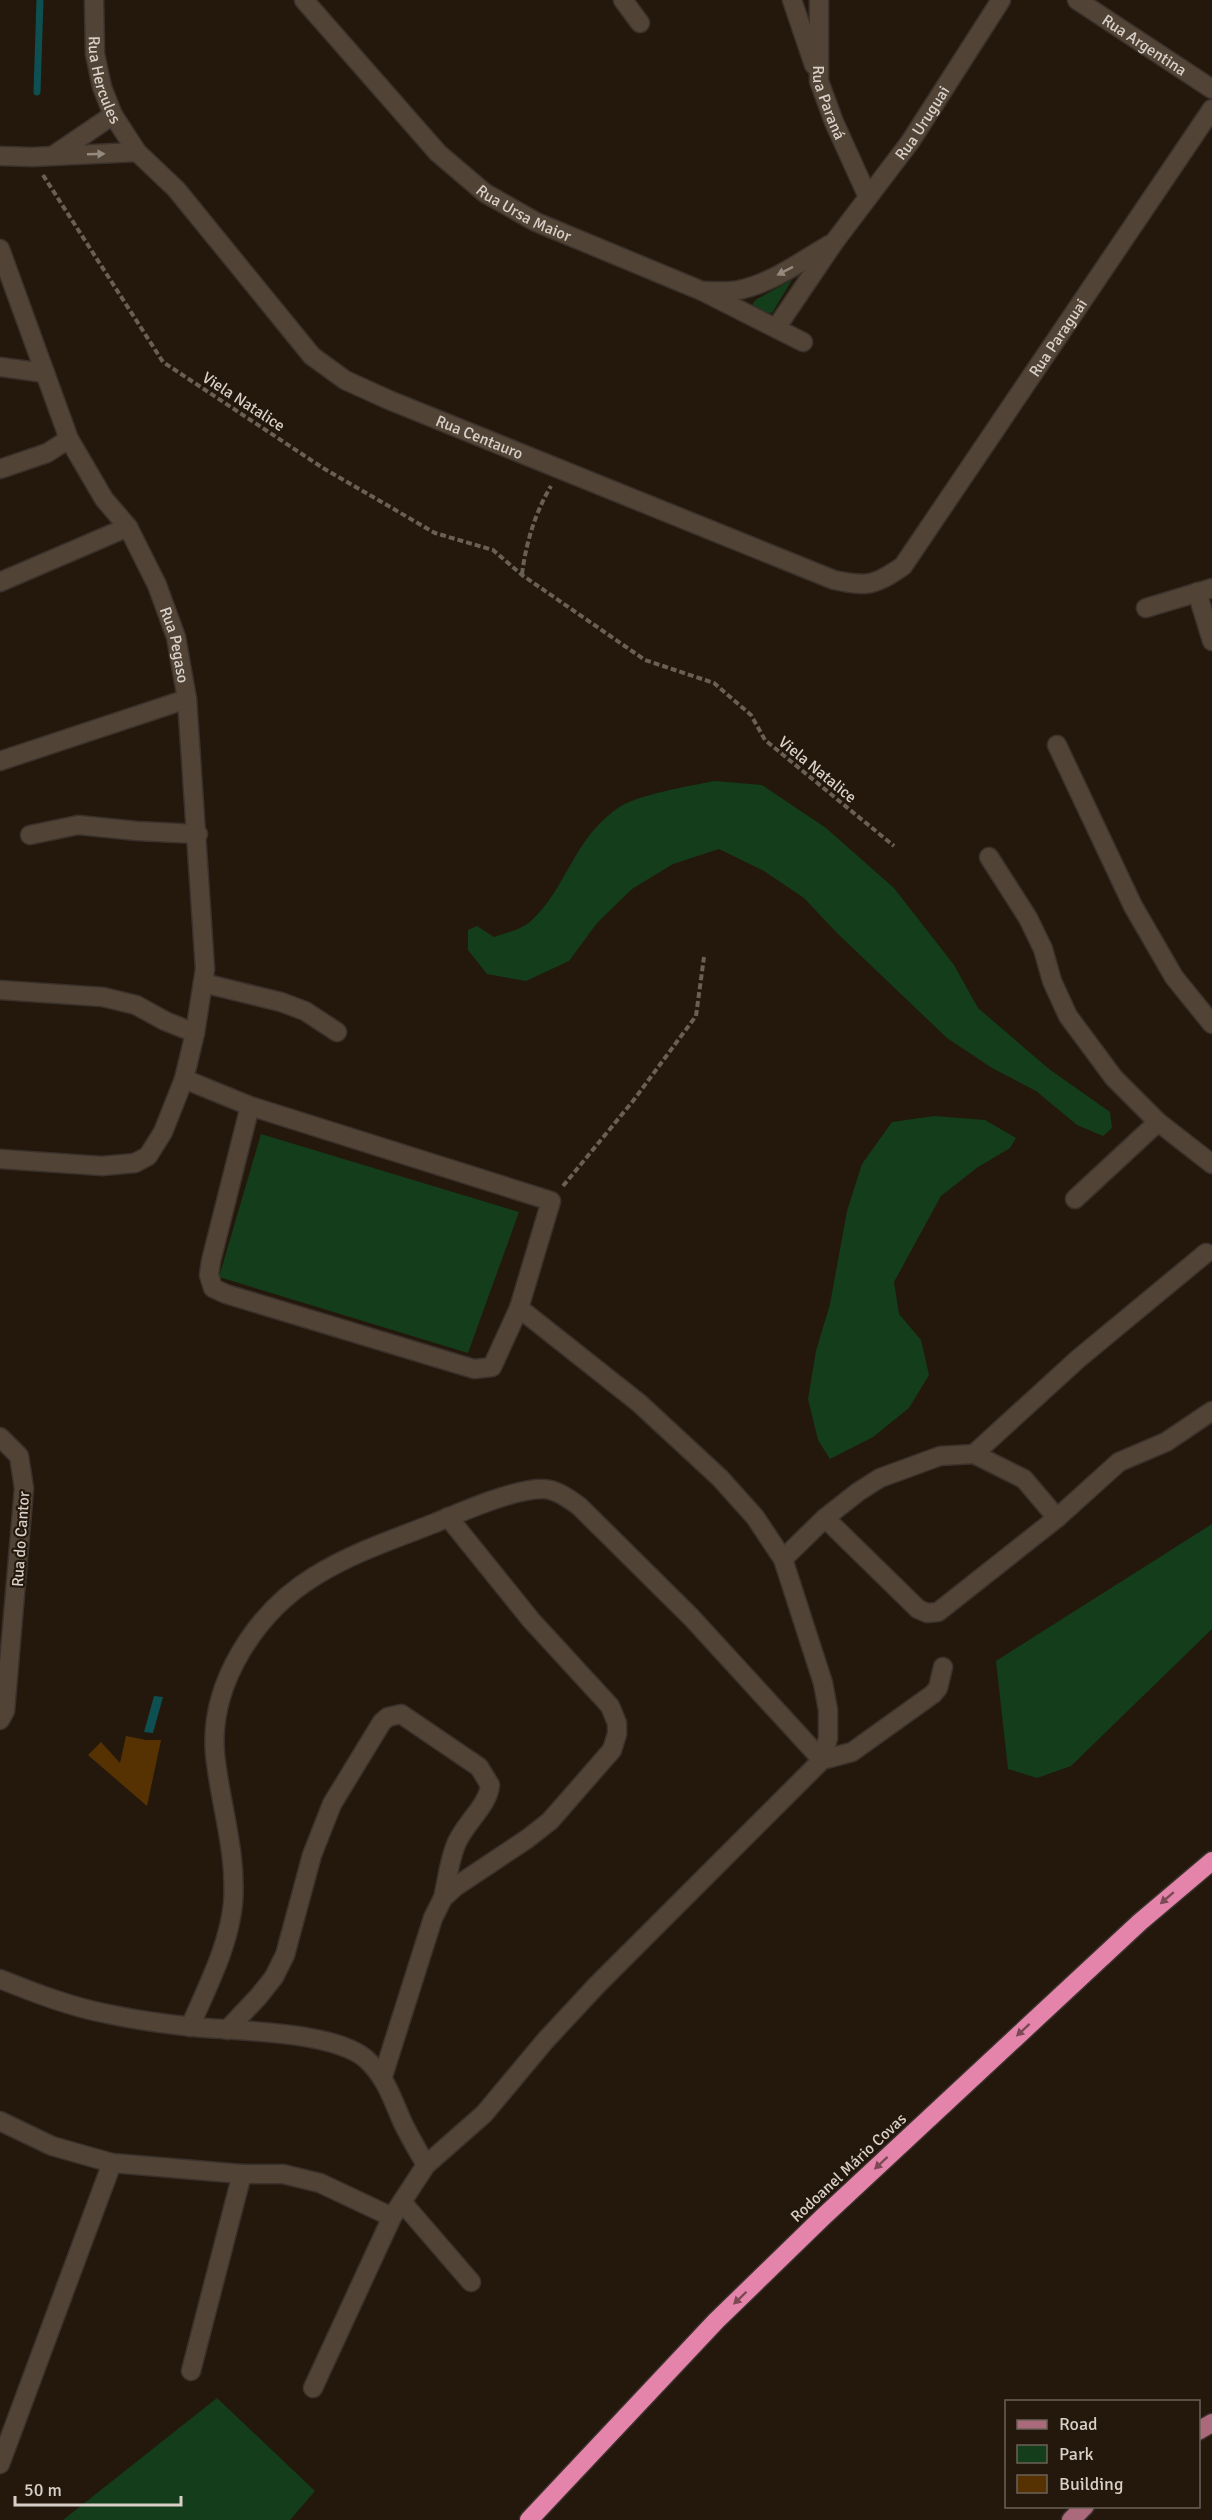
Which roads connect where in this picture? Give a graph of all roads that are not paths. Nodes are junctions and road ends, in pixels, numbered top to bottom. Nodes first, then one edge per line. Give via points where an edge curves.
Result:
1 (93, 0) edge
2 (304, 0) edge
3 (623, 0) edge
4 (792, 0) edge
5 (819, 0) edge
6 (1001, 0) edge
7 (1077, 0) edge
8 (640, 23) dead end
9 (819, 81) junction
10 (1212, 89) edge
11 (1212, 109) edge
12 (113, 115) junction
13 (137, 152) junction
14 (54, 155) junction
15 (0, 156) edge
16 (868, 197) junction
17 (835, 241) junction
18 (0, 249) edge
19 (702, 291) junction
20 (776, 328) junction
21 (803, 342) dead end
22 (0, 367) edge
23 (45, 373) junction
24 (69, 439) junction
25 (0, 469) edge
26 (128, 527) junction
27 (903, 566) joint
28 (0, 582) edge
29 (1204, 590) edge
30 (1146, 608) dead end
31 (1212, 641) edge
32 (187, 699) junction
33 (1057, 745) dead end
34 (0, 761) edge
35 (198, 834) junction
36 (30, 835) dead end
37 (989, 857) dead end
38 (203, 983) junction
39 (0, 990) edge
40 (1212, 1024) edge
41 (337, 1032) dead end
42 (195, 1033) junction
43 (184, 1079) junction
44 (250, 1106) junction
45 (1158, 1122) junction
46 (0, 1159) edge
47 (1212, 1164) edge
48 (1075, 1199) dead end
49 (1206, 1253) dead end
50 (519, 1308) junction
51 (1212, 1411) edge
52 (0, 1437) edge
53 (974, 1454) junction
54 (448, 1517) junction
55 (825, 1518) junction
56 (1057, 1518) junction
57 (783, 1559) junction
58 (943, 1667) dead end
59 (0, 1720) edge
60 (822, 1760) junction
61 (1212, 1861) edge
62 (443, 1898) junction
63 (0, 1979) edge
64 (190, 2027) junction
65 (227, 2030) junction
66 (383, 2076) junction
67 (0, 2121) edge
68 (112, 2163) junction
69 (426, 2165) junction
70 (242, 2174) junction
71 (397, 2209) junction
72 (471, 2282) dead end
73 (191, 2371) dead end
74 (313, 2388) dead end
75 (0, 2464) edge
76 (1083, 2508) edge
77 (529, 2520) edge
78 (1071, 2520) edge

1 - 12 street, Rua Hercules via 94,54
2 - 19 street, Rua Ursa Maior via 438,153 485,193 536,222
3 - 8 street
4 - 9 street
5 - 9 street, Rua Paraná
6 - 16 street, Rua Uruguai via 910,142
7 - 10 street, Rua Argentina
9 - 16 street, Rua Paraná
11 - 27 street, Rua Paraguai
12 - 13 street, Rua Hercules
12 - 14 street
14 -> 13 street
13 - 27 street, Rua Centauro via 176,189 312,356 345,380 834,580 858,585 879,582
14 - 15 street
16 - 17 street, Rua Uruguai
17 -> 19 street, Rua Uruguai via 757,285 736,291
17 - 20 street, Rua Uruguai
18 - 23 street, Rua Pegaso
19 - 20 street, Rua Ursa Maior
20 - 21 street, Rua Ursa Maior
22 - 23 street
23 - 24 street, Rua Pegaso
24 - 25 street via 47,453
24 - 26 street, Rua Pegaso via 104,499
26 - 28 street
26 - 32 street, Rua Pegaso via 157,585 176,637
29 - 30 street
29 - 31 street
32 - 34 street
32 - 35 street, Rua Pegaso
33 - 40 street via 1133,906 1174,977
35 - 36 street via 78,825
35 - 38 street, Rua Pegaso
37 - 45 street via 1028,918 1068,1016 1114,1078
38 - 41 street via 281,1002 305,1011
38 - 42 street, Rua Pegaso
39 - 42 street via 103,997 135,1005
42 - 43 street, Rua Pegaso
43 - 44 street
43 - 46 street, Rua Pegaso via 164,1132 148,1156 135,1163 102,1166
44 - 50 street via 551,1201
44 - 50 street via 211,1261 209,1275 213,1288 474,1369 492,1367
45 - 47 street
45 - 48 street
49 - 53 street via 1078,1359
50 - 57 street via 639,1403 720,1478 755,1517
51 - 56 street via 1166,1442 1119,1461
52 - 59 street, Rua do Cantor via 19,1456 24,1488 5,1711
53 - 55 street via 940,1456 880,1478
53 - 56 street via 1024,1479
54 - 60 street via 520,1492 544,1489 562,1494 579,1506 691,1617
54 - 62 street via 531,1620 610,1706 617,1734 612,1750 549,1821
54 - 64 street via 356,1554 314,1576 281,1602 233,1663 214,1729 233,1862 232,1904 220,1958
55 - 56 street via 918,1610 927,1613 948,1606
55 - 57 street
57 - 60 street via 823,1683 828,1738
58 - 60 street via 933,1694 852,1752
60 - 69 street via 597,1985 484,2114
61 -> 77 highway, Rodoanel Mário Covas via 1140,1922 815,2224 716,2321
62 - 65 street via 454,1847 486,1798 490,1785 479,1767 401,1714 395,1714 382,1722 332,1804 312,1855 285,1955 274,1977
62 - 66 street via 433,1918
63 - 64 street via 45,1997 108,2014
64 - 65 street
65 - 66 street via 338,2045 364,2058
66 - 69 street
67 - 68 street via 52,2146
68 - 70 street
68 - 75 street
69 - 71 street
70 - 71 street via 283,2174
70 - 73 street
71 - 72 street
71 - 74 street
76 - 78 main road

